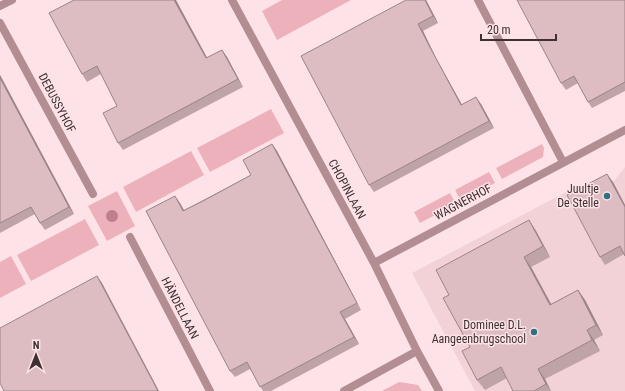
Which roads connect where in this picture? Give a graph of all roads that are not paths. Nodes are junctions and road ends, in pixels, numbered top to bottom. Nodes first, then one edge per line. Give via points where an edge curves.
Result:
1 (12, 0) edge
2 (232, 0) edge
3 (478, 0) edge
4 (0, 6) edge
5 (0, 23) edge
6 (625, 130) edge
7 (563, 162) junction
8 (93, 194) dead end
9 (130, 237) dead end
10 (374, 263) junction
11 (417, 351) junction
12 (210, 391) edge
13 (344, 391) edge
14 (440, 391) edge

1 - 4 street
2 - 10 street, CHOPINLAAN
3 - 7 street
5 - 8 street, DEBUSSYHOF
6 - 7 street, WAGNERHOF
7 - 10 street, WAGNERHOF
9 - 12 street, HÄNDELLAAN
10 - 11 street, CHOPINLAAN
11 - 13 street
11 - 14 street, CHOPINLAAN

